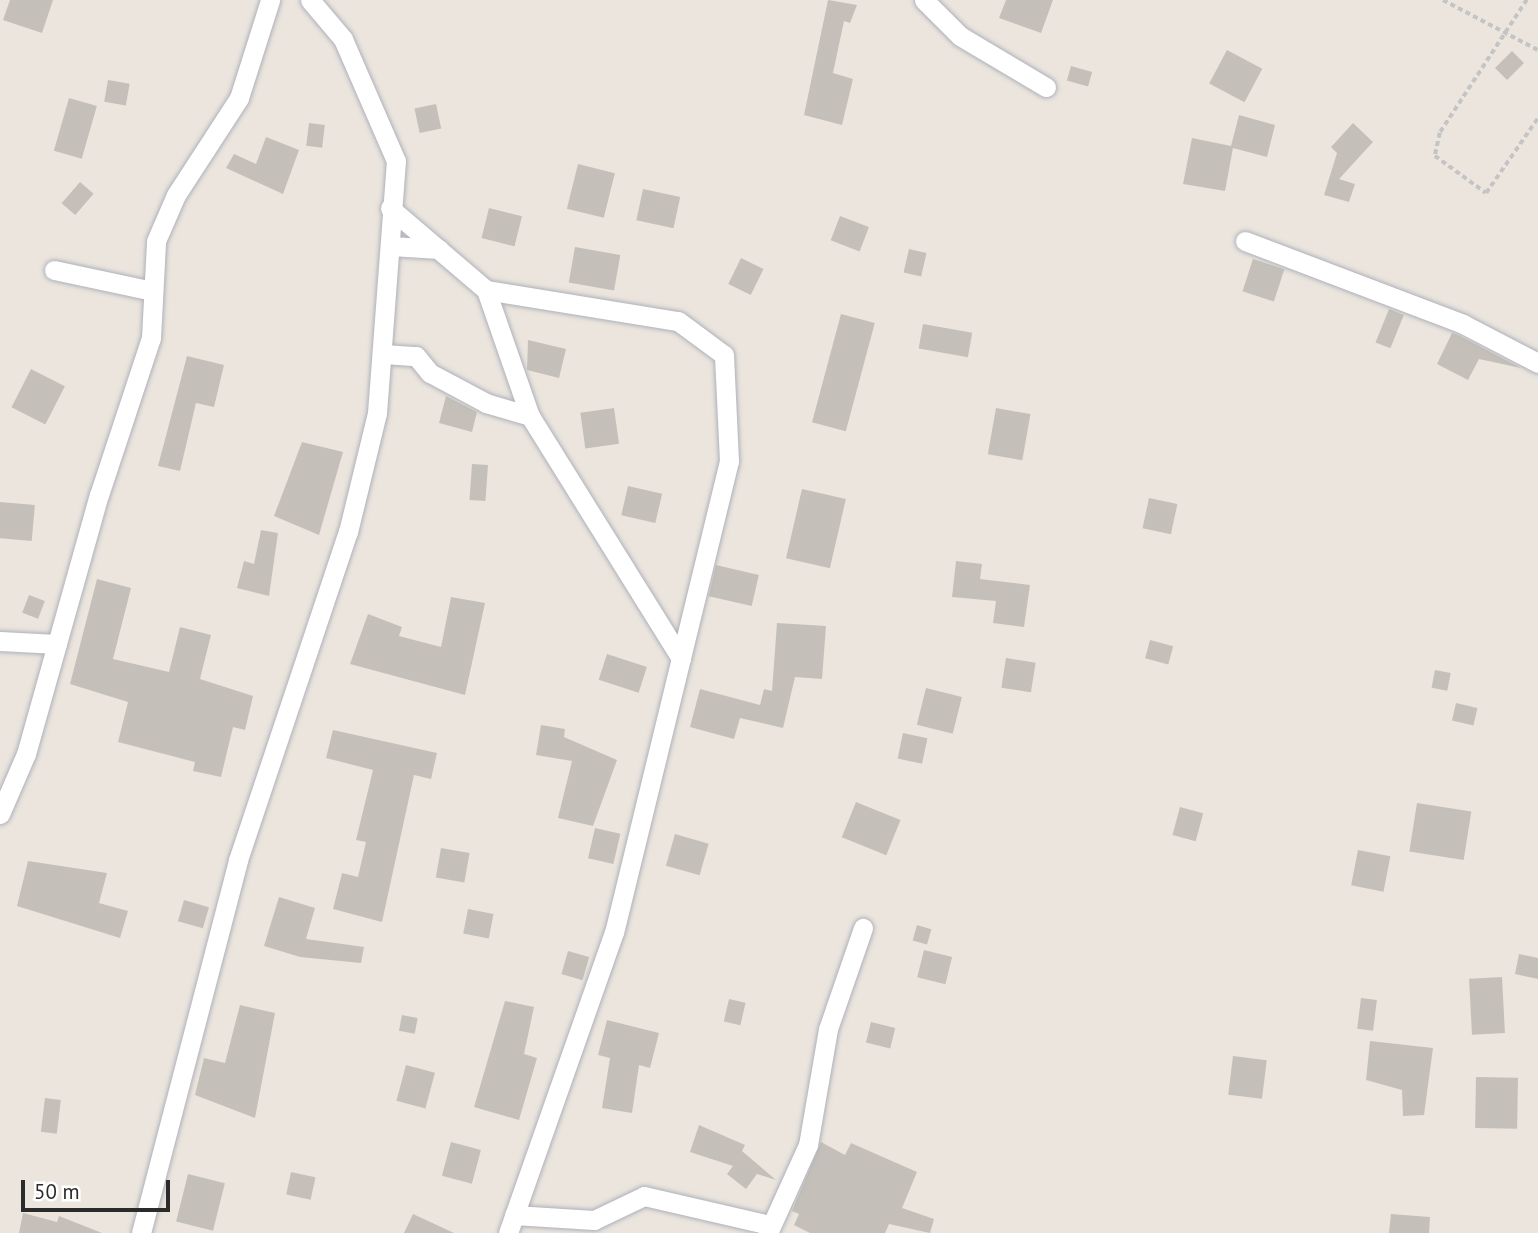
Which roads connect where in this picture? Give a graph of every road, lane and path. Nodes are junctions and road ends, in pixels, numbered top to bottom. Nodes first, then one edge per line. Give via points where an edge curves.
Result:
1 (270, 0) edge
2 (310, 0) edge
3 (925, 0) edge
4 (1443, 0) edge
5 (1527, 0) edge
6 (1506, 36) junction
7 (1538, 50) edge
8 (1046, 87) dead end
9 (1538, 118) edge
10 (390, 208) junction
11 (1245, 241) dead end
12 (391, 246) junction
13 (439, 249) junction
14 (54, 270) dead end
15 (486, 290) junction
16 (153, 291) junction
17 (384, 354) junction
18 (1538, 363) edge
19 (530, 416) junction
20 (0, 641) edge
21 (57, 644) junction
22 (681, 659) junction
23 (0, 814) edge
24 (863, 928) dead end
25 (511, 1224) edge
26 (769, 1229) edge
27 (141, 1233) edge

1 - 16 street via 239,98 176,195 156,241
2 - 10 street via 343,39 382,119 396,161
3 - 8 street via 960,36
4 - 6 path
5 - 6 path
6 - 7 path
6 - 9 path via 1440,133 1435,156 1486,193
10 - 12 street
10 - 13 street
11 - 18 street via 1462,324
12 - 13 street
12 - 17 street
13 - 15 street
14 - 16 street
15 - 19 street
15 - 22 street via 678,321 724,355 729,461
16 - 21 street via 150,338
17 - 19 street via 416,356 430,373 486,403
17 - 27 street via 348,532 238,860
19 - 22 street
20 - 21 street
21 - 23 street via 26,754
22 - 25 street via 614,932
24 - 26 street via 828,1028 808,1145
25 - 26 street via 594,1220 644,1196

